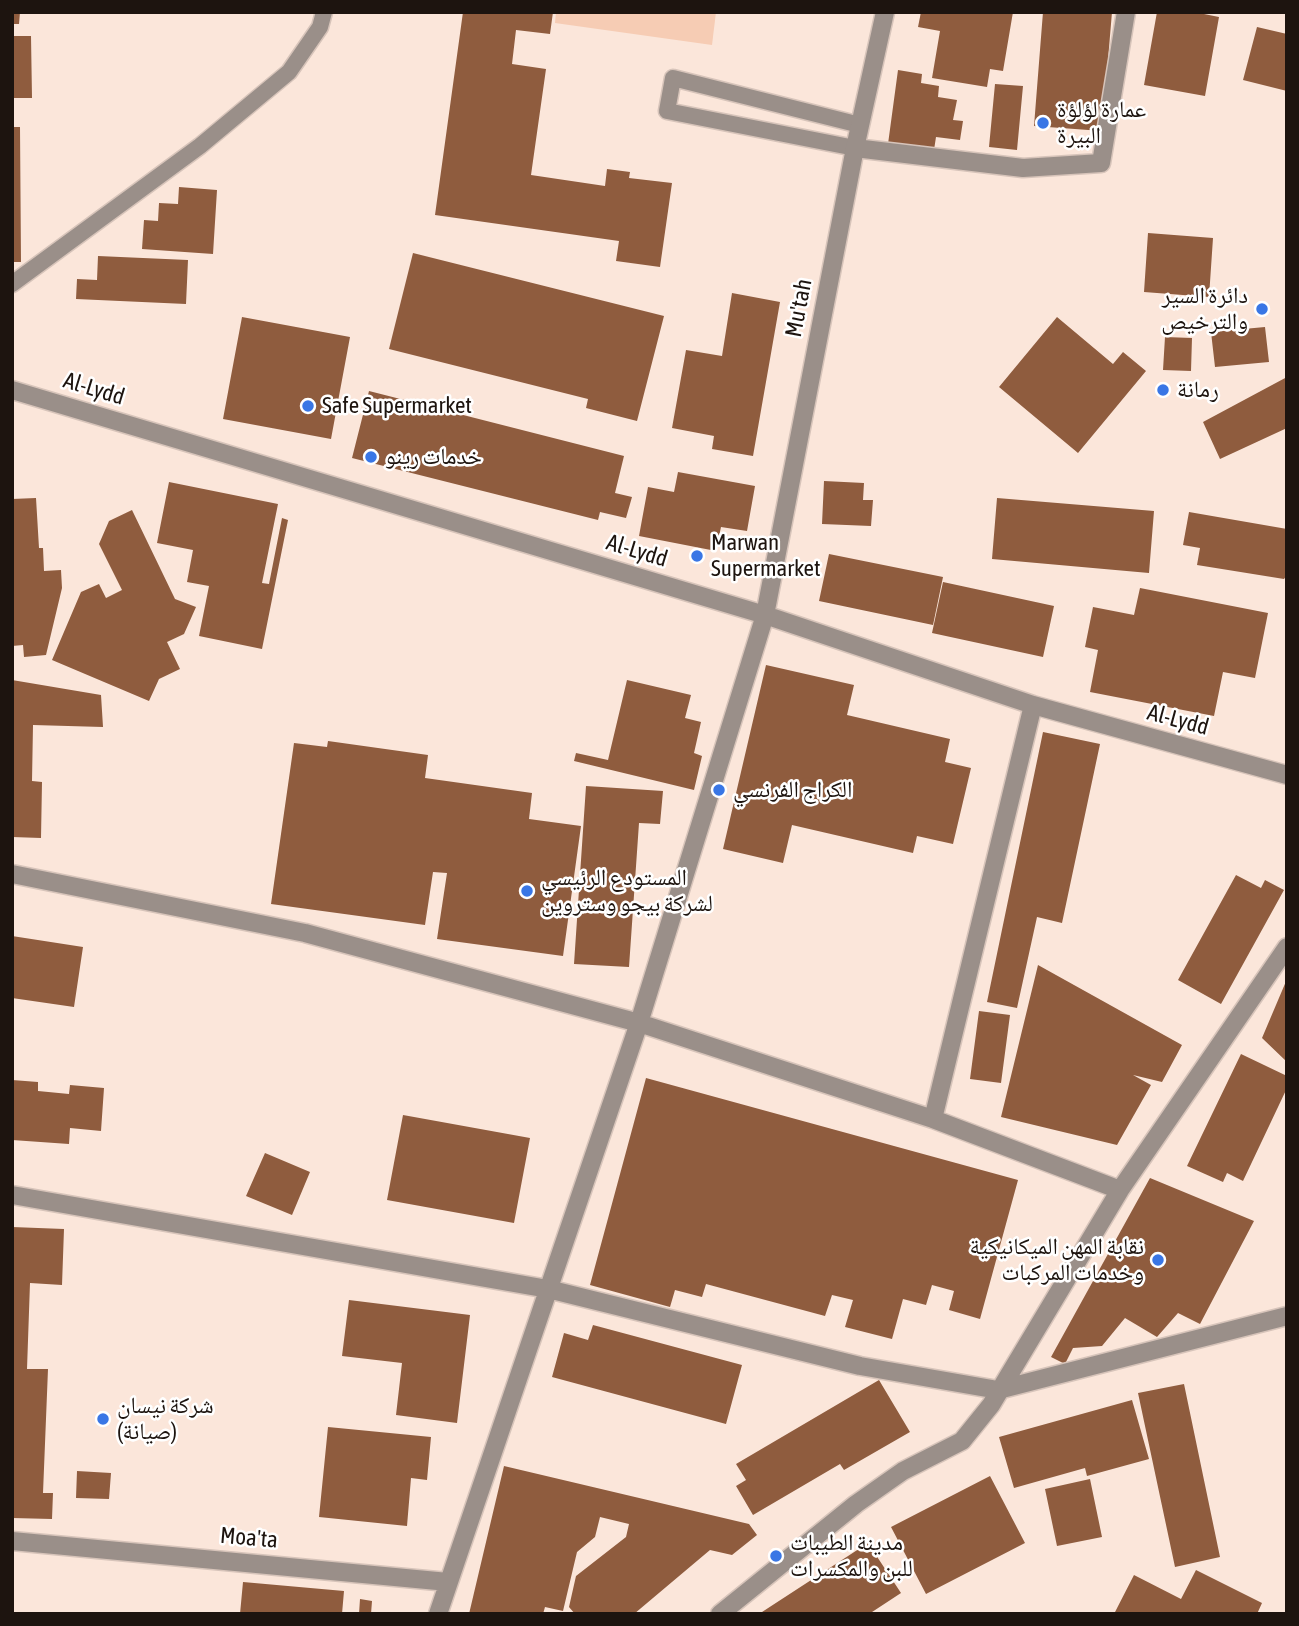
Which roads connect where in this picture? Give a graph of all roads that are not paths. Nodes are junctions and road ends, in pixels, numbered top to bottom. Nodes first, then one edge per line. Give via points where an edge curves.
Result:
1 (324, 12) edge
2 (886, 12) edge
3 (1126, 12) edge
4 (860, 125) junction
5 (855, 148) junction
6 (12, 284) edge
7 (12, 390) edge
8 (765, 615) junction
9 (1033, 705) junction
10 (1287, 775) edge
11 (12, 874) edge
12 (1287, 947) edge
13 (639, 1023) junction
14 (933, 1119) junction
15 (1120, 1190) junction
16 (12, 1195) edge
17 (548, 1289) junction
18 (1287, 1316) edge
19 (998, 1390) junction
20 (12, 1541) edge
21 (448, 1582) junction
22 (438, 1614) edge
23 (720, 1614) edge

1 - 6 lane via 320,27 289,72 200,146
2 - 4 street, Mu'tah
3 - 5 street via 1101,163 1023,168
4 - 5 street, Mu'tah
4 - 5 lane via 673,78 667,111
5 - 8 street, Mu'tah
7 - 8 street, Al-Lydd
8 - 9 street, Al-Lydd
8 - 13 street, Mu'tah
9 - 10 street, Al-Lydd
9 - 14 street
11 - 13 street via 305,933
12 - 15 street
13 - 14 street
13 - 17 street, Mu'tah
14 - 15 street
15 - 19 street
16 - 17 street
17 - 19 street via 860,1366
17 - 21 street, Mu'tah
18 - 19 street
19 - 23 street via 962,1441 903,1471 856,1504
20 - 21 street, Moa'ta
21 - 22 street

